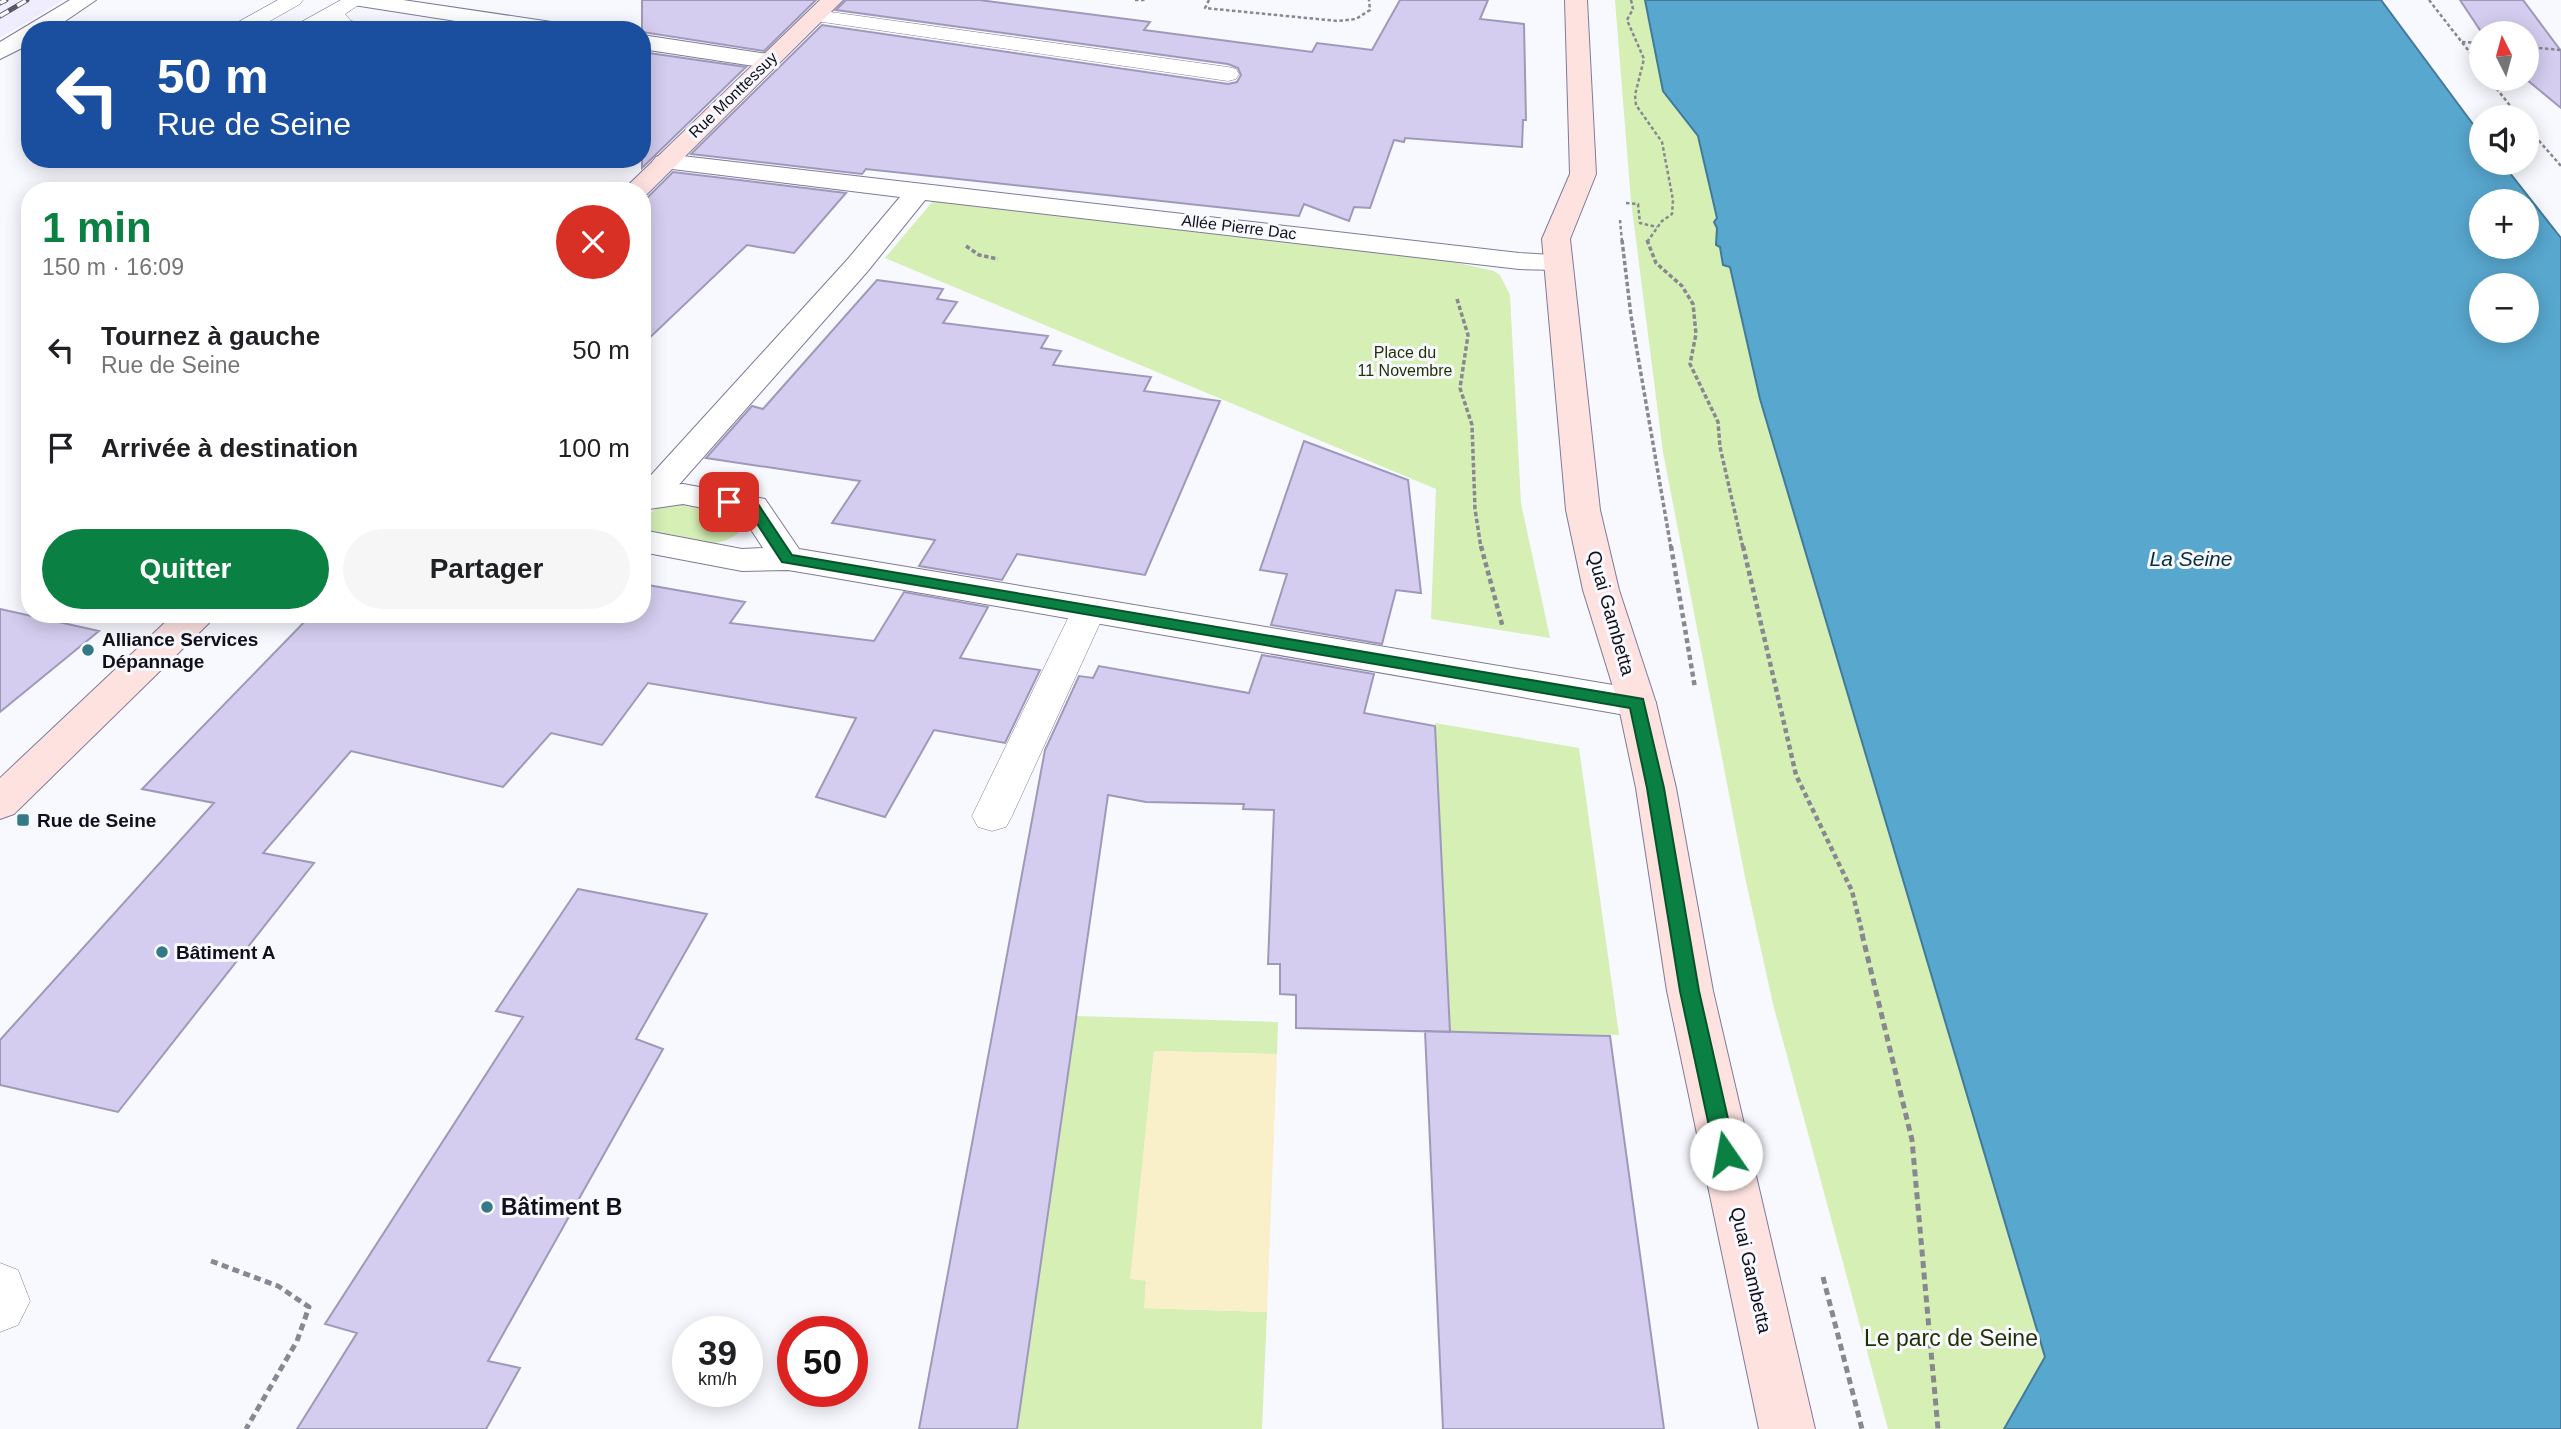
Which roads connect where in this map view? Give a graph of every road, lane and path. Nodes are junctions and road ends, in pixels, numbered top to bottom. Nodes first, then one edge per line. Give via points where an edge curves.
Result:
1 (85, 0) edge
2 (293, 0) edge
3 (358, 0) edge
4 (1135, 0) edge
5 (1145, 0) edge
6 (1209, 0) edge
7 (1369, 0) edge
8 (1576, 0) edge
9 (1631, 0) edge
10 (2429, 0) edge
11 (824, 8) edge
12 (332, 13) junction
13 (51, 21) edge
14 (254, 21) edge
15 (317, 21) edge
16 (339, 21) edge
17 (498, 21) edge
18 (21, 39) edge
19 (2462, 41) junction
20 (2469, 42) edge
21 (651, 43) edge
22 (2539, 48) edge
23 (2469, 50) edge
24 (2561, 50) edge
25 (0, 52) edge
26 (768, 61) junction
27 (1228, 74) dead end
28 (2498, 91) edge
29 (2510, 105) edge
30 (2539, 141) edge
31 (665, 162) junction
32 (2561, 166) edge
33 (644, 182) edge
34 (920, 190) junction
35 (1638, 204) dead end
36 (1620, 216) dead end
37 (1657, 227) junction
38 (1463, 254) junction
39 (1558, 262) junction
40 (651, 491) edge
41 (651, 497) edge
42 (651, 543) edge
43 (788, 559) junction
44 (1090, 610) junction
45 (187, 623) edge
46 (1539, 686) junction
47 (1696, 699) dead end
48 (1637, 703) junction
49 (0, 803) edge
50 (992, 816) dead end
51 (211, 1261) dead end
52 (1820, 1268) dead end
53 (0, 1288) edge
54 (0, 1307) edge
55 (246, 1429) edge
56 (1787, 1429) edge
57 (1862, 1429) edge
58 (1938, 1429) edge

1 - 13 street
2 - 14 lane
3 - 12 lane
3 - 17 street
4 - 5 path
6 - 7 path via 1206,8 1338,21 1356,19 1370,10
8 - 39 main road, Quai Gambetta via 1583,174 1556,239
9 - 37 path via 1633,9 1627,20 1644,59 1636,105 1662,142 1673,200 1672,214
10 - 19 path
11 - 26 main road, Rue Monttessuy
11 - 27 lane
12 - 15 lane
12 - 16 lane
18 - 25 street
19 - 20 path
19 - 23 path
21 - 26 street
22 - 24 path
26 - 31 main road, Rue Monttessuy
28 - 29 path
30 - 32 path
31 - 33 main road, Rue Monttessuy
31 - 34 street, Allée Pierre Dac
34 - 38 street, Allée Pierre Dac
34 - 40 street via 848,276
35 - 37 path via 1640,223
36 - 47 path via 1631,316
37 - 58 path via 1647,240 1651,260 1682,285 1695,313 1696,341 1690,364 1718,422 1796,775 1852,891 1912,1140
38 - 39 street, Allée Pierre Dac
38 - 46 path via 1456,294 1468,335 1460,388 1472,425 1475,509 1482,554 1505,639 1545,646
39 - 48 main road, Quai Gambetta via 1583,510 1601,590
41 - 43 street via 682,494 753,507
42 - 43 street via 741,560
43 - 44 street
44 - 46 street
44 - 50 lane
45 - 49 main road
46 - 48 street
48 - 56 main road, Quai Gambetta via 1690,991
51 - 55 path via 278,1286 309,1307 297,1341
52 - 57 path
53 - 54 lane via 5,1301

